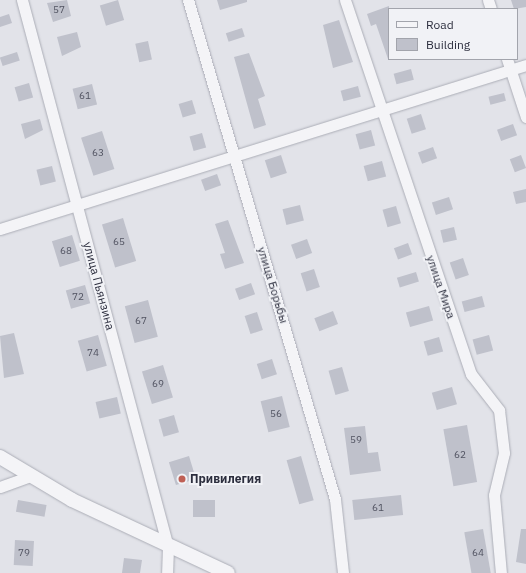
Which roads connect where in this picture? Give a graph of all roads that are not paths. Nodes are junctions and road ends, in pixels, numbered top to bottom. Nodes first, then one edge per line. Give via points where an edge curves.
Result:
1 (22, 0) edge
2 (188, 0) edge
3 (345, 0) edge
4 (508, 64) edge
5 (526, 65) edge
6 (379, 110) junction
7 (526, 117) edge
8 (234, 156) junction
9 (77, 206) junction
10 (0, 229) edge
11 (0, 457) edge
12 (30, 476) junction
13 (0, 487) edge
14 (168, 548) junction
15 (167, 573) edge
16 (228, 573) edge
17 (343, 573) edge
18 (501, 573) edge

1 - 9 street, улица Пьянзина
2 - 8 street, улица Борьбы
3 - 6 street, улица Мира
4 - 5 street
4 - 6 street
4 - 7 street
6 - 8 street
6 - 18 street, улица Мира via 470,374 499,410 504,453 494,495
8 - 9 street
8 - 17 street, улица Борьбы via 335,499
9 - 10 street
9 - 14 street, улица Пьянзина
11 - 12 street
12 - 13 street
12 - 14 street
14 - 15 street, улица Пьянзина
14 - 16 street

